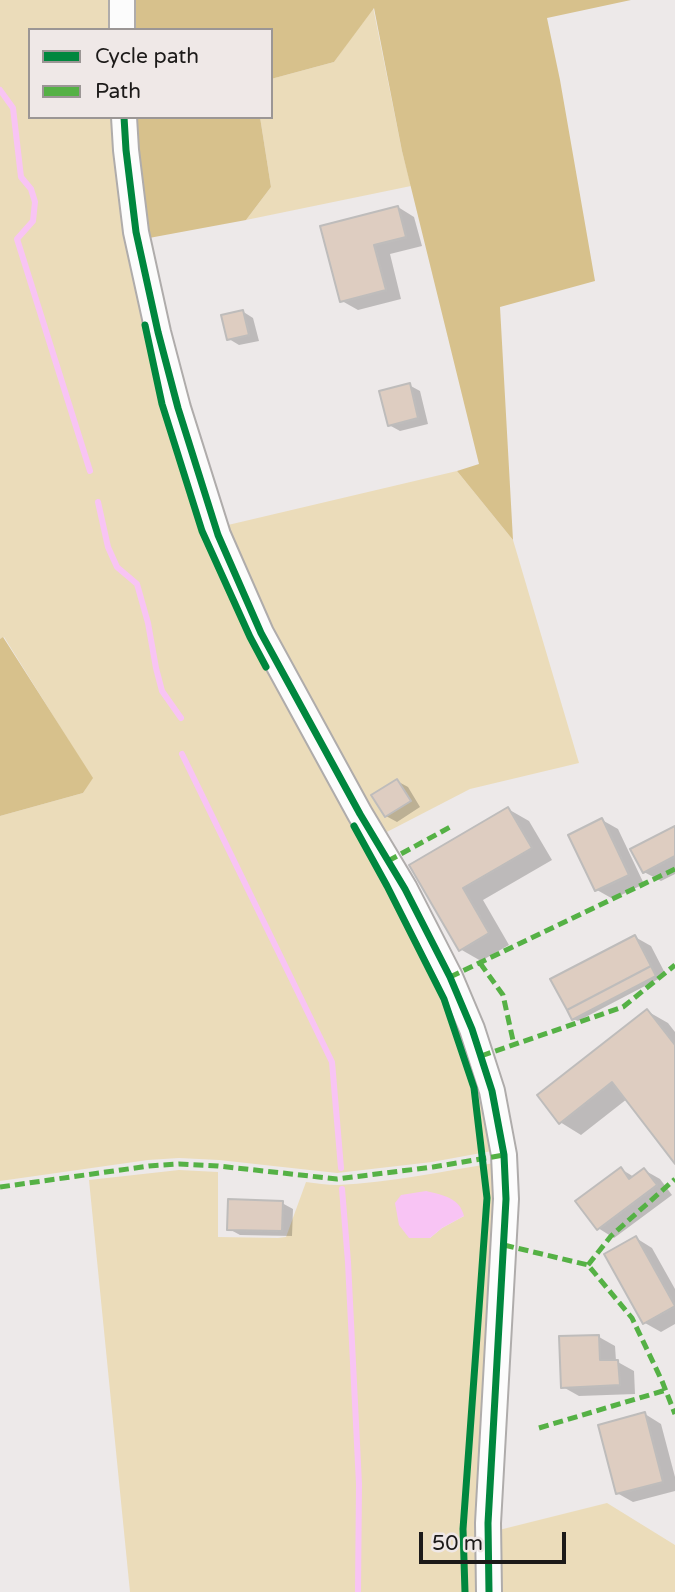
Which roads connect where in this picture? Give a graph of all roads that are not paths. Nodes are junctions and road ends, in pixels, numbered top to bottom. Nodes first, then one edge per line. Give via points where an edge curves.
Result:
1 (122, 0) edge
2 (122, 28) edge
3 (124, 119) edge
4 (489, 1592) edge

1 - 2 street
3 - 4 street via 136,232 155,319 218,535 261,633 450,977 492,1091 504,1155 506,1199 488,1523

